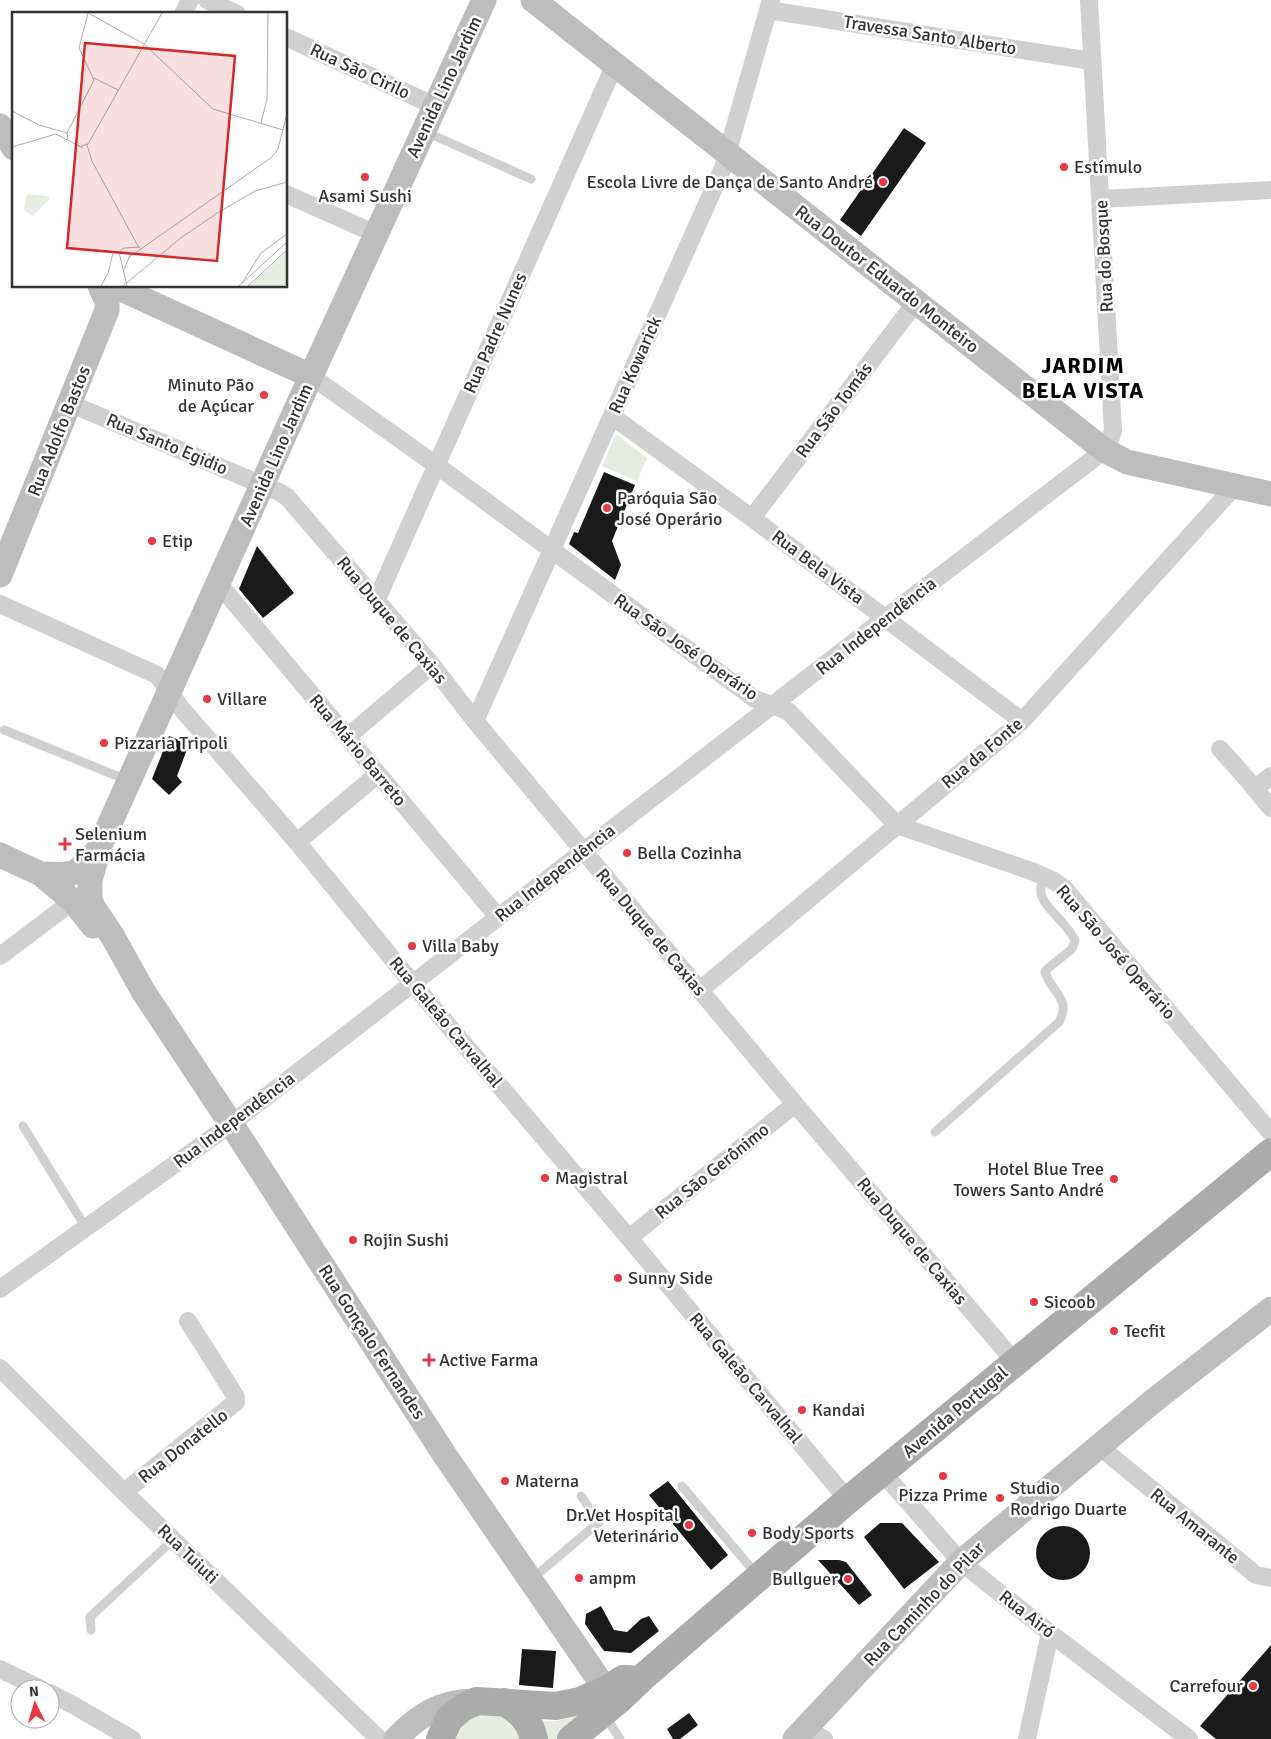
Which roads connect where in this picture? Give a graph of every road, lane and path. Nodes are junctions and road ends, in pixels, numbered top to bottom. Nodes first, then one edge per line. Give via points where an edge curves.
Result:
1 (190, 0) edge
2 (207, 0) edge
3 (484, 0) edge
4 (533, 0) edge
5 (1089, 0) edge
6 (769, 5) edge
7 (184, 12) edge
8 (233, 12) edge
9 (288, 38) edge
10 (1092, 61) junction
11 (615, 64) junction
12 (435, 106) junction
13 (0, 126) edge
14 (423, 130) junction
15 (12, 145) edge
16 (728, 153) junction
17 (531, 179) dead end
18 (1271, 190) edge
19 (288, 195) edge
20 (1101, 199) junction
21 (376, 234) junction
22 (102, 289) edge
23 (916, 302) junction
24 (311, 376) junction
25 (71, 404) junction
26 (612, 416) junction
27 (1104, 450) junction
28 (436, 465) junction
29 (263, 485) junction
30 (1235, 486) junction
31 (1271, 494) edge
32 (752, 518) junction
33 (551, 551) junction
34 (0, 575) edge
35 (219, 584) junction
36 (376, 601) junction
37 (0, 604) edge
38 (885, 618) junction
39 (432, 666) junction
40 (170, 692) junction
41 (773, 706) junction
42 (475, 721) junction
43 (1022, 721) junction
44 (4, 730) dead end
45 (347, 737) junction
46 (1220, 749) dead end
47 (378, 774) junction
48 (1271, 776) edge
49 (130, 781) junction
50 (1255, 788) junction
51 (1271, 808) edge
52 (897, 825) junction
53 (297, 842) junction
54 (98, 850) junction
55 (584, 851) junction
56 (0, 855) edge
57 (41, 874) junction
58 (1043, 876) junction
59 (74, 901) junction
60 (498, 917) junction
61 (0, 956) edge
62 (413, 984) junction
63 (700, 990) junction
64 (143, 991) junction
65 (795, 1104) junction
66 (231, 1124) junction
67 (24, 1126) dead end
68 (935, 1132) dead end
69 (1271, 1133) edge
70 (1271, 1152) edge
71 (86, 1228) junction
72 (629, 1238) junction
73 (0, 1289) edge
74 (1271, 1309) edge
75 (188, 1321) dead end
76 (1015, 1362) junction
77 (0, 1368) edge
78 (1100, 1447) junction
79 (882, 1472) junction
80 (682, 1486) dead end
81 (124, 1492) junction
82 (581, 1496) dead end
83 (848, 1500) junction
84 (173, 1540) junction
85 (961, 1562) junction
86 (758, 1577) junction
87 (1271, 1578) edge
88 (530, 1581) junction
89 (91, 1630) dead end
90 (1050, 1633) junction
91 (0, 1669) edge
92 (20, 1679) edge
93 (60, 1698) edge
94 (477, 1701) junction
95 (504, 1702) junction
96 (593, 1716) edge
97 (808, 1735) edge
98 (132, 1739) edge
99 (379, 1739) edge
100 (396, 1739) edge
101 (440, 1739) edge
102 (534, 1739) edge
103 (620, 1739) edge
104 (1026, 1739) edge
105 (1189, 1739) edge

1 - 7 street
2 - 8 street
3 - 12 main road, Avenida Lino Jardim
4 - 11 main road, Rua Doutor Eduardo Monteiro
5 - 10 street, Rua do Bosque
6 - 10 street, Travessa Santo Alberto
6 - 16 street, Rua Kowarick
9 - 12 street, Rua São Cirilo
10 - 20 street, Rua do Bosque
11 - 16 main road, Rua Doutor Eduardo Monteiro
11 - 28 street, Rua Padre Nunes
12 - 14 main road, Avenida Lino Jardim
13 - 15 main road
14 - 17 lane
14 - 21 main road, Avenida Lino Jardim
16 - 23 main road, Rua Doutor Eduardo Monteiro
16 - 26 street, Rua Kowarick
18 - 20 street
19 - 21 street
20 - 27 street, Rua do Bosque via 1114,431
21 - 24 main road, Avenida Lino Jardim
22 - 24 main road, Rua São José Operário via 121,289
22 - 25 main road, Rua Adolfo Bastos via 108,310
23 - 27 main road, Rua Doutor Eduardo Monteiro
23 - 32 street, Rua São Tomás
24 - 28 street, Rua São José Operário
24 - 29 main road, Avenida Lino Jardim
25 - 29 street, Rua Santo Egidio
25 - 34 main road, Rua Adolfo Bastos
26 - 32 street, Rua Bela Vista
26 - 33 street, Rua Kowarick
27 - 30 main road, Rua Doutor Eduardo Monteiro via 1127,462
27 - 38 street, Rua Independência
28 - 33 street, Rua São José Operário
28 - 36 street, Rua Padre Nunes
29 - 35 main road, Avenida Lino Jardim
29 - 36 street, Rua Duque de Caxias via 287,497
30 - 31 main road, Rua Doutor Eduardo Monteiro
30 - 43 street, Rua da Fonte
32 - 38 street, Rua Bela Vista
33 - 41 street, Rua São José Operário via 755,699
33 - 42 street, Rua Kowarick
35 - 40 main road, Avenida Lino Jardim
35 - 45 street, Rua Mário Barreto
36 - 39 street, Rua Duque de Caxias
37 - 40 street, Rua Galeão Carvalhal via 157,675
38 - 41 street, Rua Independência
38 - 43 street, Rua Bela Vista
39 - 42 street, Rua Duque de Caxias
39 - 45 street
40 - 49 main road, Avenida Lino Jardim
40 - 53 street, Rua Galeão Carvalhal
41 - 52 street, Rua São José Operário via 788,711
41 - 55 street, Rua Independência
42 - 55 street, Rua Duque de Caxias
43 - 52 street, Rua da Fonte
44 - 49 lane
45 - 47 street, Rua Mário Barreto
46 - 50 street
47 - 53 street
47 - 60 street, Rua Mário Barreto
48 - 50 street
49 - 54 main road, Avenida Lino Jardim
50 - 51 street
52 - 58 street, Rua São José Operário
52 - 63 street, Rua da Fonte
53 - 62 street, Rua Galeão Carvalhal
54 - 57 main road, Avenida Lino Jardim via 75,873 62,876
54 - 64 main road, Rua Gonçalo Fernandes via 90,880 90,900
55 - 60 street, Rua Independência
55 - 63 street, Rua Duque de Caxias
56 - 57 main road, Rua Gonçalo Fernandes
57 - 59 main road, Rua Gonçalo Fernandes
58 - 68 lane via 1040,890 1043,900 1075,941 1072,949 1045,972 1061,998 1062,1016
58 - 69 street, Rua São José Operário via 1064,888 1080,905
59 - 61 street
59 - 64 main road, Rua Gonçalo Fernandes
60 - 62 street, Rua Independência
62 - 66 street, Rua Independência
62 - 72 street, Rua Galeão Carvalhal
63 - 65 street, Rua Duque de Caxias
64 - 66 main road, Rua Gonçalo Fernandes
65 - 72 street, Rua São Gerônimo
65 - 76 street, Rua Duque de Caxias
66 - 71 street, Rua Independência
66 - 88 main road, Rua Gonçalo Fernandes
67 - 71 lane
70 - 76 main road, Avenida Portugal
71 - 73 street, Rua Independência
72 - 83 street, Rua Galeão Carvalhal
74 - 78 main road, Rua Caminho do Pilar
75 - 81 street, Rua Donatello via 236,1397 236,1402
76 - 79 main road, Avenida Portugal
77 - 81 street, Rua Tuiuti
78 - 85 main road, Rua Caminho do Pilar
78 - 87 street, Rua Amarante via 1256,1575
79 - 83 main road, Avenida Portugal
79 - 85 street, Rua Airó
80 - 86 lane
81 - 84 street, Rua Tuiuti
82 - 88 lane via 599,1522
83 - 86 main road, Avenida Portugal
84 - 89 lane via 90,1617
84 - 99 street, Rua Tuiuti
85 - 90 street, Rua Airó
85 - 97 main road, Rua Caminho do Pilar
86 - 96 main road, Avenida Portugal via 643,1677 623,1679
88 - 96 main road, Rua Gonçalo Fernandes
90 - 104 street
90 - 105 street, Rua Airó
91 - 92 street
93 - 98 street
94 - 95 main road, Avenida Portugal
94 - 100 main road, Avenida Portugal via 446,1704 430,1711
94 - 101 main road via 455,1713
95 - 96 main road, Avenida Portugal via 556,1706 580,1701
95 - 102 main road via 524,1716
96 - 103 lane

